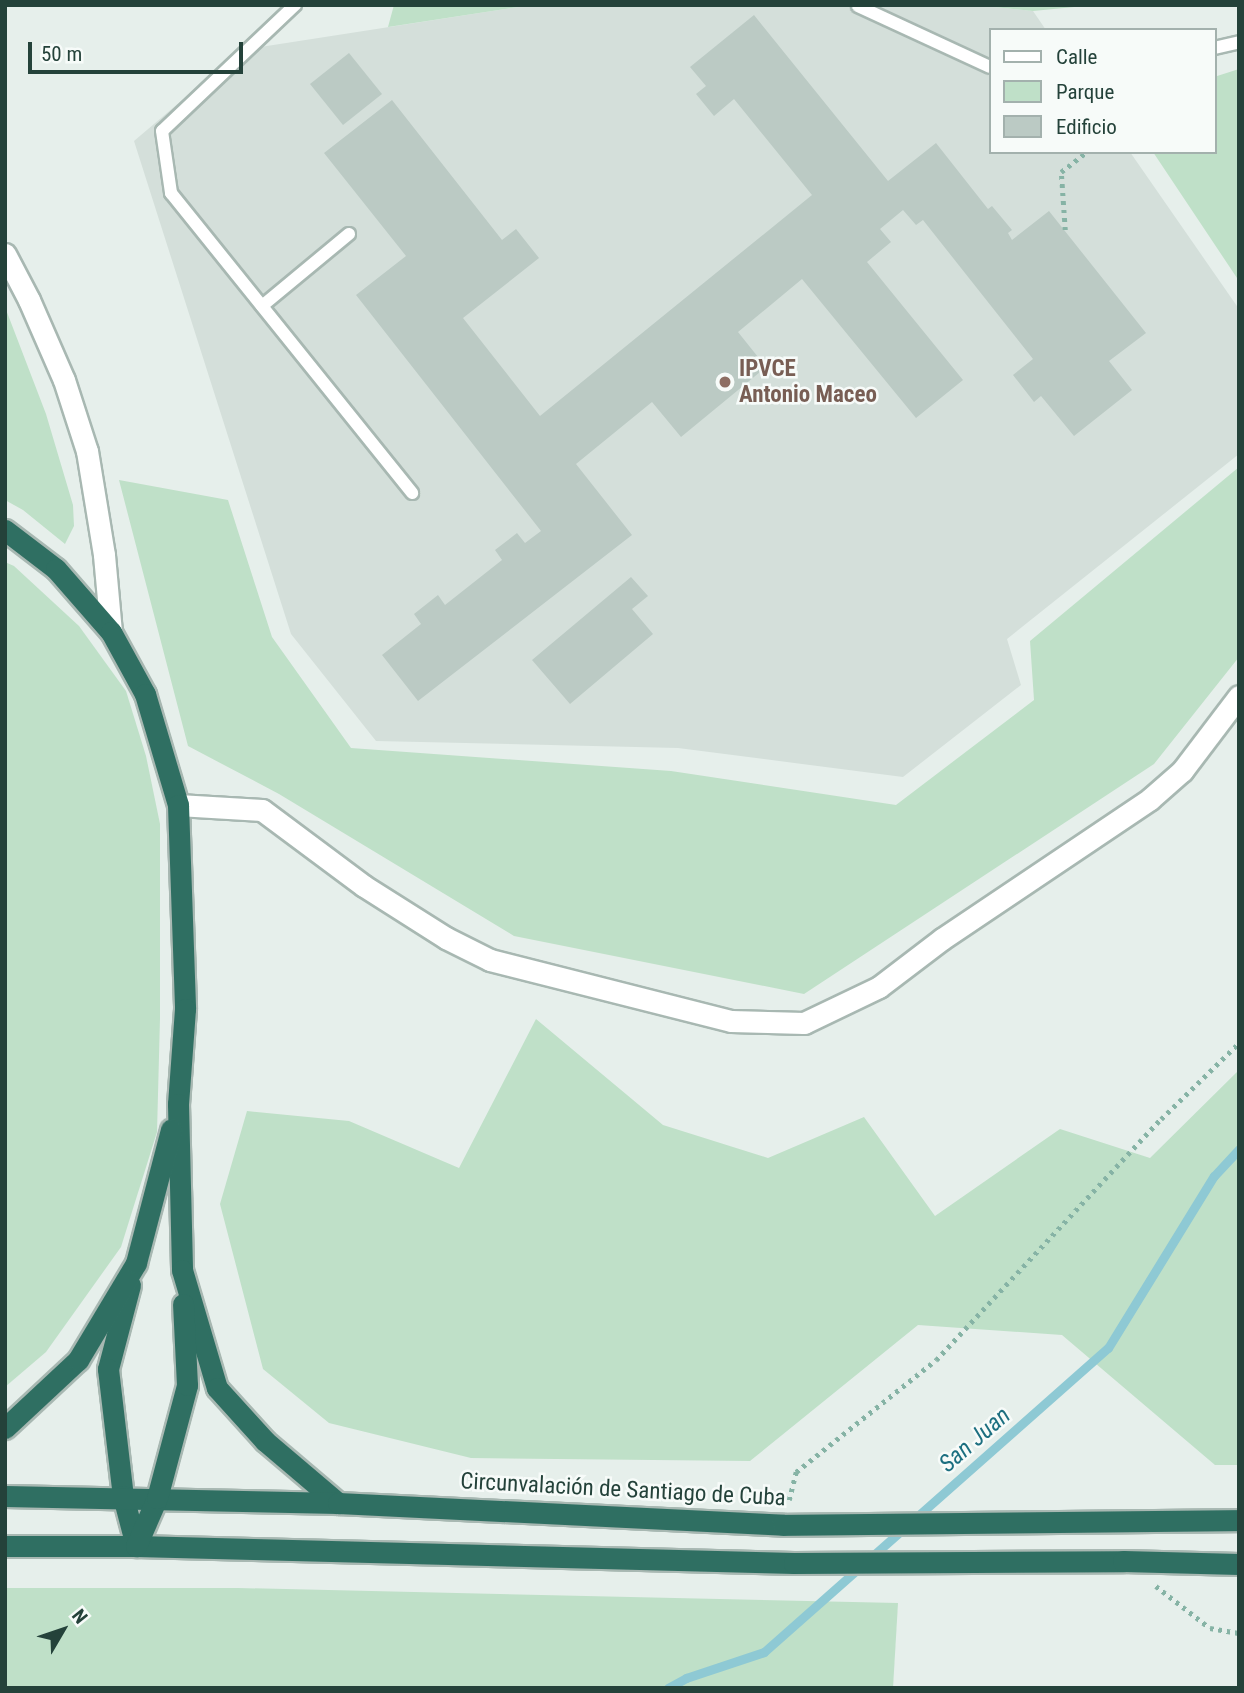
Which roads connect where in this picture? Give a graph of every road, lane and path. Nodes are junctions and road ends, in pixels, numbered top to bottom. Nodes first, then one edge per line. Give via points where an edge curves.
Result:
1 (295, 5) edge
2 (858, 6) edge
3 (1239, 42) edge
4 (1216, 48) edge
5 (988, 65) edge
6 (1084, 154) edge
7 (1065, 230) dead end
8 (349, 234) dead end
9 (5, 254) edge
10 (262, 306) junction
11 (412, 494) dead end
12 (5, 530) edge
13 (111, 632) junction
14 (1239, 696) edge
15 (178, 805) junction
16 (1239, 1043) edge
17 (178, 1104) junction
18 (136, 1263) junction
19 (181, 1270) junction
20 (5, 1428) edge
21 (5, 1496) edge
22 (123, 1496) junction
23 (157, 1498) junction
24 (338, 1503) junction
25 (1231, 1520) edge
26 (783, 1525) junction
27 (136, 1545) junction
28 (5, 1546) edge
29 (1123, 1561) junction
30 (1239, 1564) edge
31 (1239, 1633) edge

1 - 10 lane via 162,131 171,193
2 - 5 lane
3 - 4 lane
6 - 7 path via 1061,172
8 - 10 lane
9 - 13 street via 59,369 88,451
10 - 11 lane
12 - 13 highway via 56,569
13 - 15 highway via 145,694
14 - 15 street via 1182,771 1150,799 879,987 804,1023 731,1021 491,960 446,939 364,886 262,810
15 - 17 highway via 185,1009
16 - 26 path via 1161,1119 936,1360 796,1472
17 - 18 highway
17 - 19 highway
18 - 20 highway via 78,1360
18 - 22 highway via 108,1369
19 - 23 highway via 187,1385
19 - 24 highway via 217,1388 265,1441
21 - 22 highway, Circunvalación de Santiago de Cuba
22 - 23 highway, Circunvalación de Santiago de Cuba
22 - 27 highway
23 - 24 highway, Circunvalación de Santiago de Cuba
23 - 27 highway
24 - 26 highway, Circunvalación de Santiago de Cuba
25 - 26 highway, Circunvalación de Santiago de Cuba
27 - 28 highway
27 - 29 highway via 794,1563
29 - 30 highway
29 - 31 path via 1210,1628

